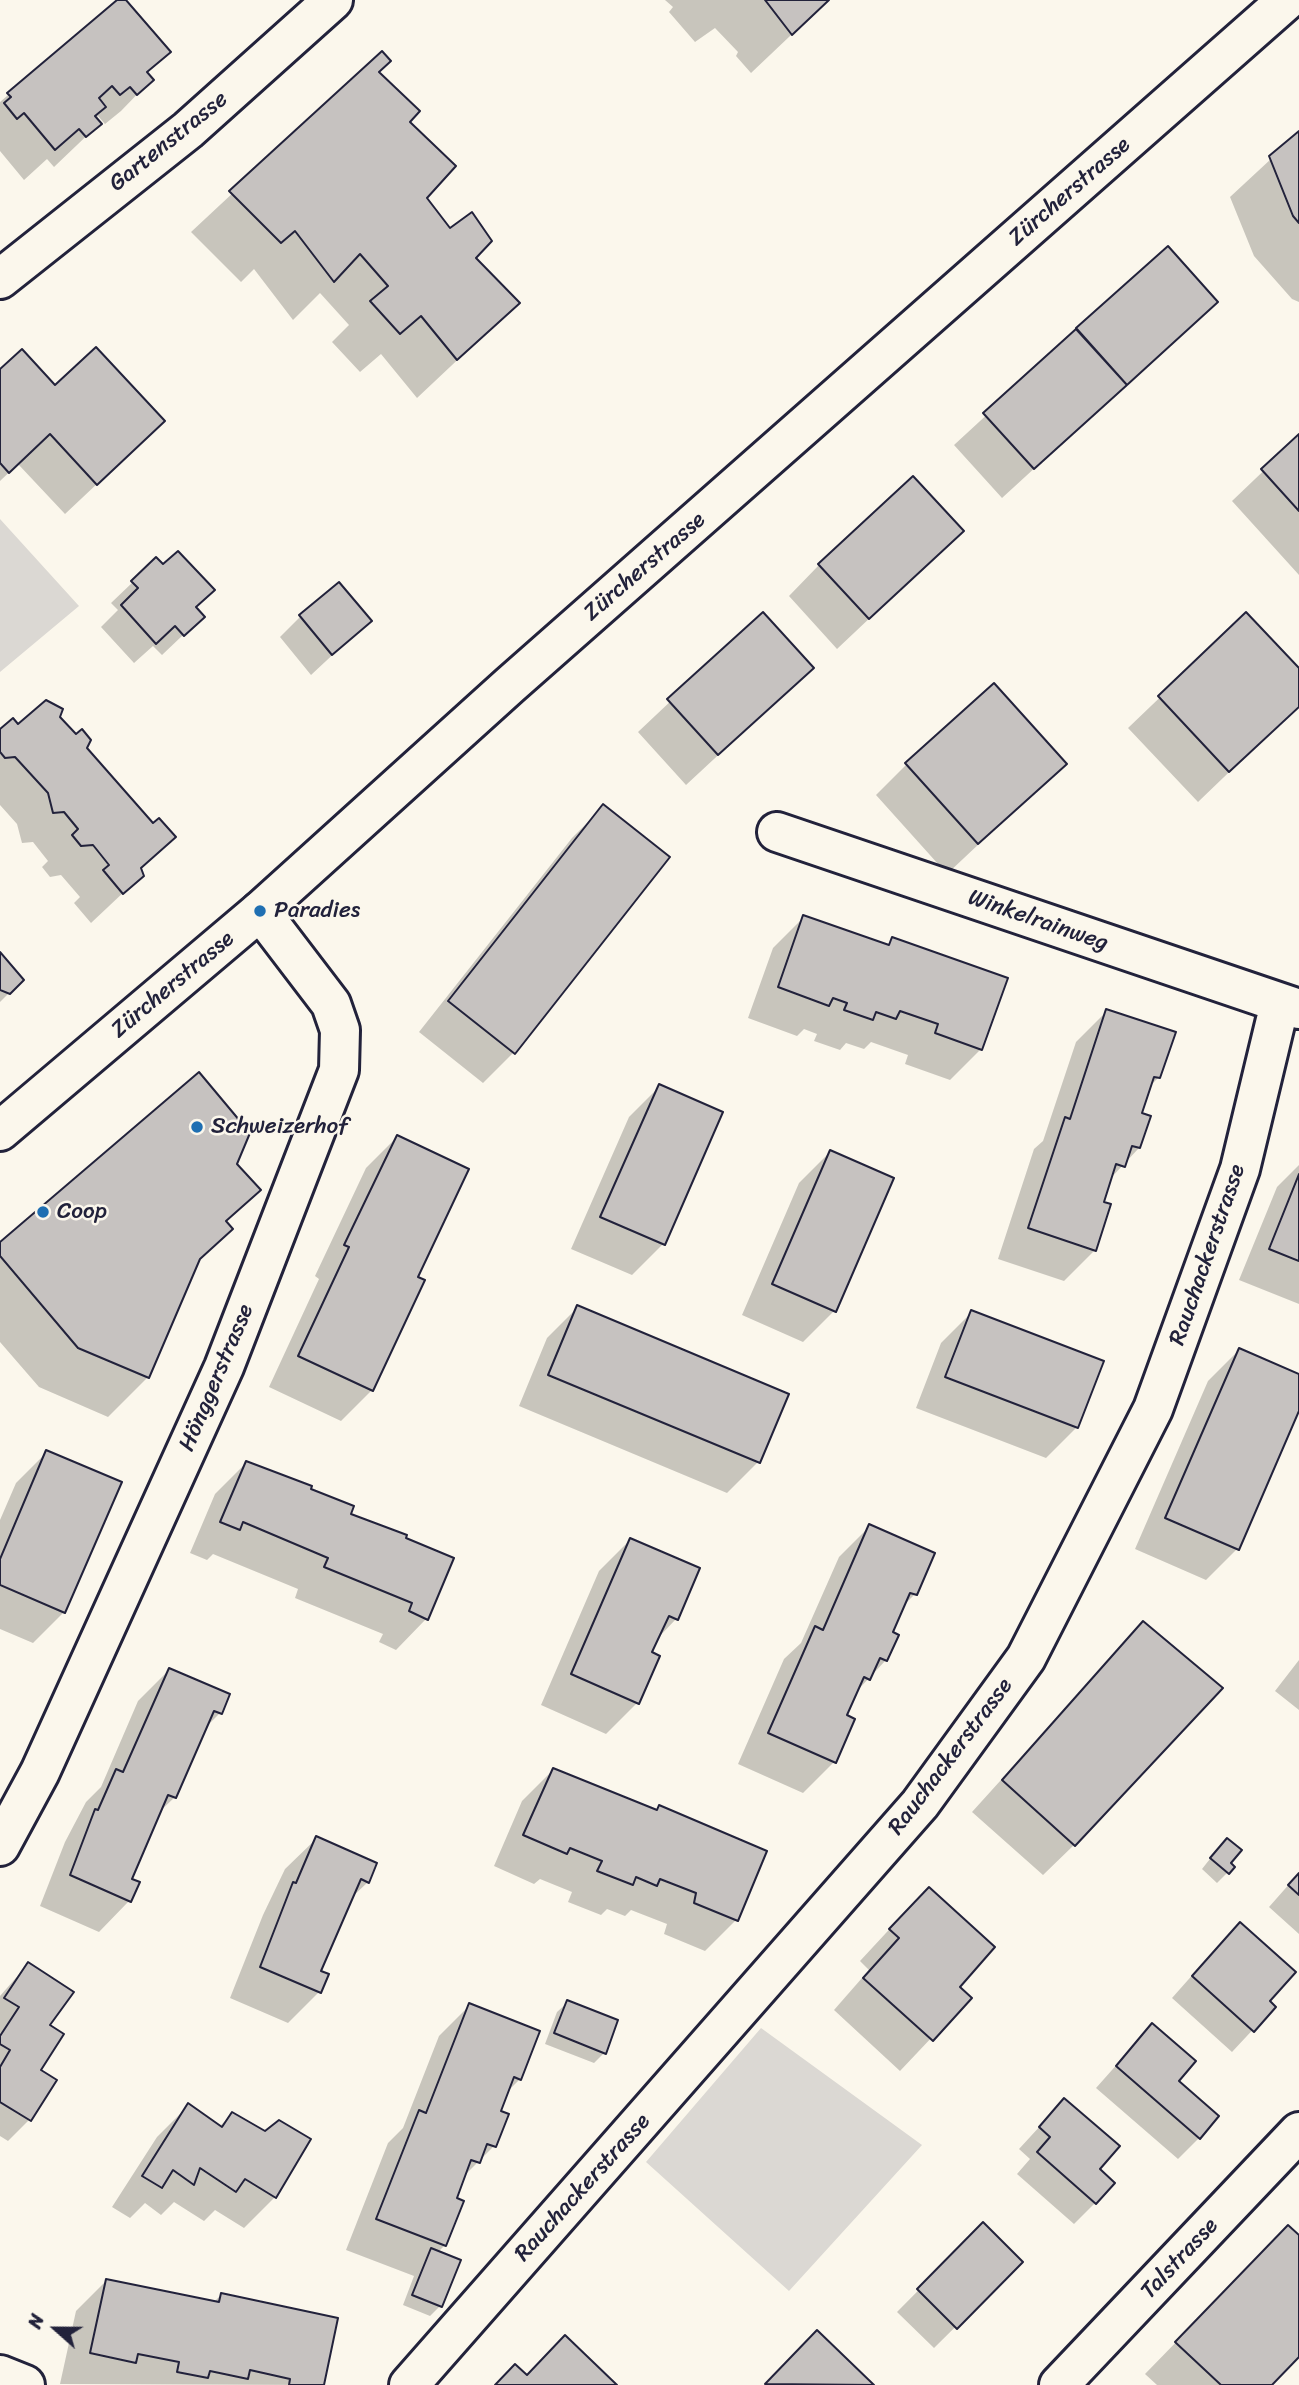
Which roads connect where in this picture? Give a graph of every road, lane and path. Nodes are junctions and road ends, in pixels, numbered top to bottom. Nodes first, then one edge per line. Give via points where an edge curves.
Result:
1 (333, 0) edge
2 (1287, 0) edge
3 (0, 279) edge
4 (777, 832) dead end
5 (260, 911) junction
6 (1289, 1006) edge
7 (0, 1131) edge
8 (0, 1846) edge
9 (1299, 2132) edge
10 (0, 2375) edge
11 (25, 2385) edge
12 (410, 2385) edge
13 (1059, 2385) edge

1 - 3 street, Gartenstrasse via 188,130
2 - 5 street, Zürcherstrasse
4 - 6 street, Winkelrainweg
5 - 7 street, Zürcherstrasse
5 - 8 street, Hönggerstrasse via 331,1004 340,1030 339,1070 214,1388 40,1772
6 - 12 street, Rauchackerstrasse via 1240,1169 1153,1409 1026,1658 920,1804
9 - 13 street, Talstrasse
10 - 11 street

